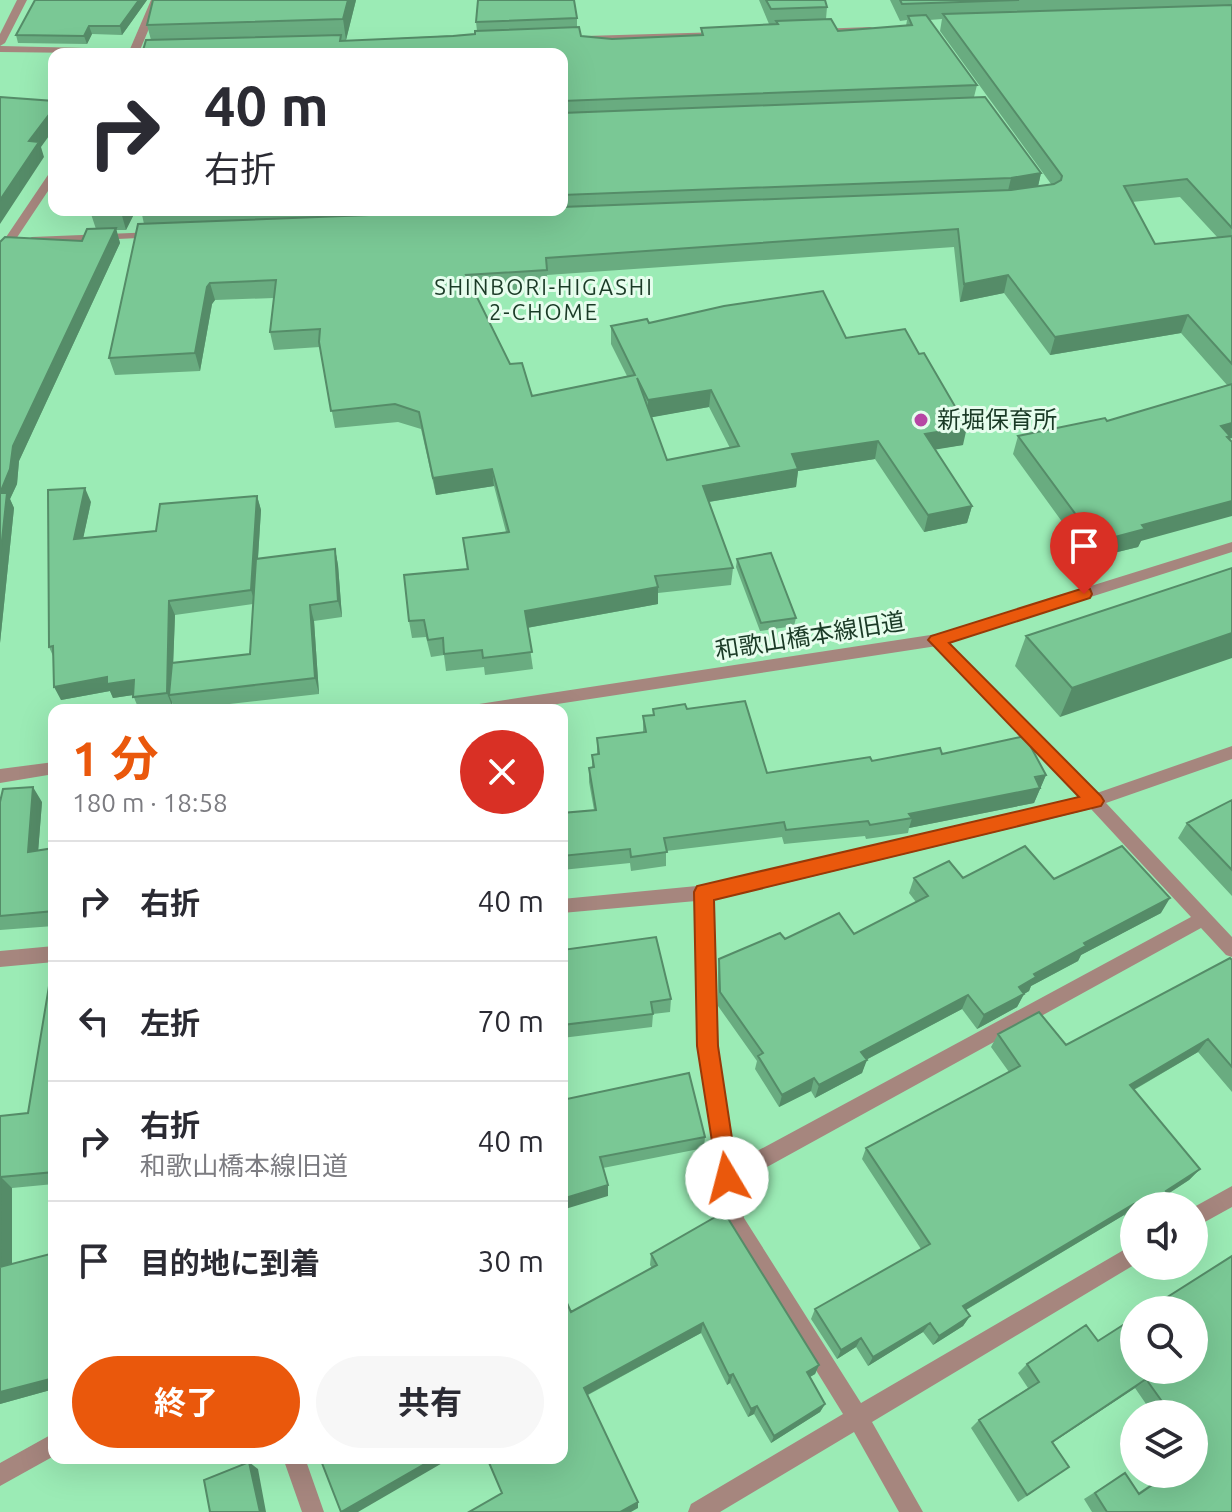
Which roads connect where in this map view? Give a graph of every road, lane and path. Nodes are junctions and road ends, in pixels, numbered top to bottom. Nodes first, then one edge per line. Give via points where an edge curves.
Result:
1 (22, 0) edge
2 (156, 0) edge
3 (881, 29) edge
4 (802, 32) edge
5 (738, 34) edge
6 (579, 39) edge
7 (0, 46) edge
8 (136, 48) edge
9 (48, 49) edge
10 (48, 183) edge
11 (168, 235) edge
12 (10, 241) junction
13 (0, 255) edge
14 (1232, 547) edge
15 (937, 640) junction
16 (518, 704) edge
17 (1232, 752) edge
18 (48, 766) edge
19 (48, 767) edge
20 (0, 768) edge
21 (0, 776) edge
22 (1094, 801) junction
23 (704, 892) junction
24 (568, 905) edge
25 (1204, 918) junction
26 (1232, 949) edge
27 (48, 955) edge
28 (0, 959) edge
29 (727, 1178) junction
30 (1232, 1196) edge
31 (1208, 1210) edge
32 (1120, 1262) edge
33 (858, 1418) junction
34 (48, 1447) edge
35 (296, 1464) edge
36 (0, 1475) edge
37 (313, 1512) edge
38 (699, 1512) edge
39 (912, 1512) edge

1 - 7 street
2 - 8 street
3 - 4 street
5 - 6 street
7 - 9 street
10 - 12 street
11 - 12 street
12 - 13 street
14 - 15 street, 和歌山橋本線旧道
15 - 16 street, 和歌山橋本線旧道
15 - 22 street
17 - 22 street
18 - 20 street
19 - 21 street
22 - 23 street
22 - 25 street
23 - 24 street
23 - 29 street via 707,1046
25 - 26 street
25 - 29 street
27 - 28 street
29 - 33 street via 734,1221
30 - 31 street
32 - 33 street
33 - 38 street
33 - 39 street
34 - 36 street
35 - 37 street

